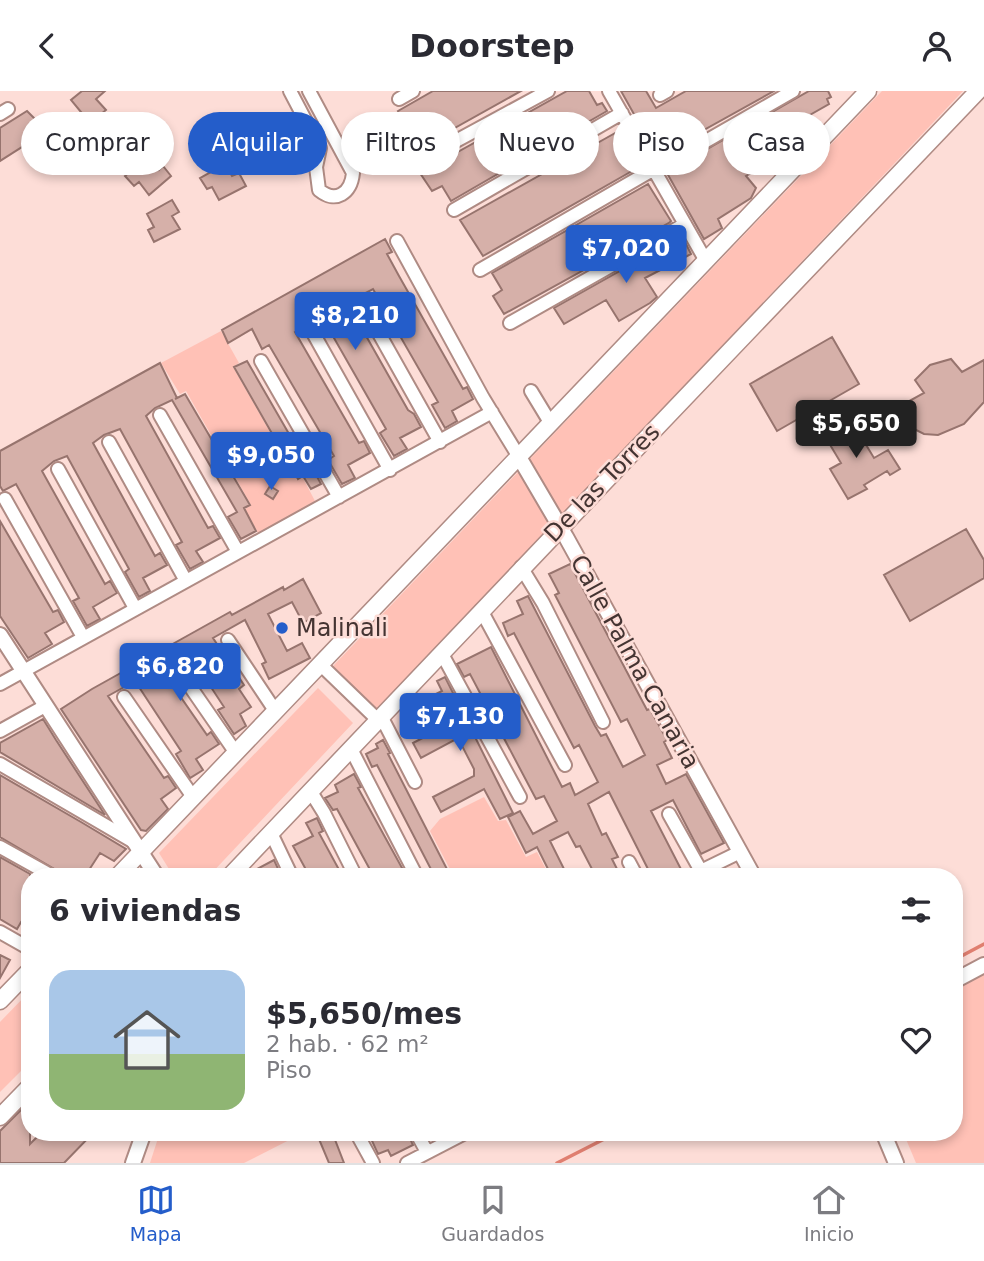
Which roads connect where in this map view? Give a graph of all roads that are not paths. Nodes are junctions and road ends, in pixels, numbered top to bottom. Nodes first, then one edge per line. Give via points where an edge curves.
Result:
1 (290, 91) edge
2 (309, 91) edge
3 (413, 91) edge
4 (548, 91) edge
5 (609, 91) edge
6 (793, 91) edge
7 (868, 91) edge
8 (978, 91) edge
9 (399, 99) dead end
10 (621, 112) edge
11 (613, 118) edge
12 (460, 139) edge
13 (709, 139) edge
14 (644, 175) edge
15 (657, 175) edge
16 (454, 210) dead end
17 (685, 224) junction
18 (397, 241) dead end
19 (706, 261) junction
20 (480, 270) dead end
21 (363, 305) dead end
22 (510, 323) dead end
23 (313, 331) dead end
24 (261, 361) dead end
25 (531, 391) dead end
26 (492, 412) junction
27 (160, 415) dead end
28 (551, 424) junction
29 (109, 442) dead end
30 (440, 442) junction
31 (519, 457) junction
32 (58, 469) dead end
33 (390, 470) junction
34 (339, 497) junction
35 (5, 499) dead end
36 (560, 527) junction
37 (238, 552) junction
38 (521, 567) junction
39 (186, 581) junction
40 (135, 608) junction
41 (481, 610) junction
42 (0, 635) edge
43 (83, 637) junction
44 (228, 640) dead end
45 (442, 654) junction
46 (321, 665) junction
47 (178, 669) dead end
48 (24, 671) junction
49 (0, 684) edge
50 (124, 697) dead end
51 (45, 706) junction
52 (276, 712) junction
53 (381, 719) junction
54 (603, 722) dead end
55 (0, 731) edge
56 (351, 749) junction
57 (236, 753) junction
58 (0, 764) edge
59 (565, 765) dead end
60 (415, 782) dead end
61 (311, 792) junction
62 (193, 797) junction
63 (520, 797) dead end
64 (669, 814) dead end
65 (271, 833) junction
66 (0, 847) edge
67 (137, 847) junction
68 (740, 852) junction
69 (629, 862) dead end
70 (38, 868) edge
71 (123, 868) edge
72 (151, 868) edge
73 (238, 868) edge
74 (288, 868) edge
75 (352, 868) edge
76 (412, 868) edge
77 (632, 868) edge
78 (699, 868) edge
79 (707, 868) edge
80 (749, 868) edge
81 (0, 932) edge
82 (21, 944) edge
83 (984, 965) edge
84 (963, 976) edge
85 (21, 979) edge
86 (0, 1001) edge
87 (21, 1095) edge
88 (0, 1117) edge
89 (141, 1141) edge
90 (361, 1141) edge
91 (421, 1141) edge
92 (449, 1141) edge
93 (887, 1141) edge
94 (428, 1152) junction
95 (133, 1163) edge
96 (373, 1163) edge
97 (407, 1163) edge
98 (896, 1163) edge

1 - 2 street via 320,148 316,167 319,190 335,197 352,185 353,173
3 - 9 street
4 - 12 street
5 - 10 street
6 - 13 street
7 - 19 main road
8 - 36 main road, De las Torres
11 - 16 street
14 - 20 street
15 - 17 street
17 - 19 street
17 - 22 street
18 - 26 street, Calle Palma Canaria
19 - 28 main road
21 - 30 street
23 - 33 street
24 - 34 street
25 - 28 street
26 - 30 street
26 - 31 street, Calle Palma Canaria
27 - 37 street
28 - 31 main road
29 - 39 street
30 - 33 street
31 - 36 street, Calle Palma Canaria
31 - 46 main road
32 - 40 street
33 - 34 street
34 - 37 street
35 - 43 street
36 - 38 main road, De las Torres
36 - 68 street, Calle Palma Canaria
37 - 39 street
38 - 41 main road, De las Torres
38 - 54 street
39 - 40 street
40 - 43 street
41 - 45 main road, De las Torres
41 - 59 street
42 - 48 street
43 - 48 street
44 - 52 street
45 - 53 main road, De las Torres
45 - 63 street
46 - 52 main road
46 - 53 street
47 - 57 street
48 - 49 street
48 - 51 street
50 - 62 street
51 - 55 street
51 - 67 street
52 - 57 main road
53 - 56 main road, De las Torres
53 - 60 street
56 - 61 main road, De las Torres
56 - 76 street
57 - 62 main road
58 - 67 street
61 - 65 main road, De las Torres
61 - 75 street
62 - 67 main road
64 - 78 street
65 - 73 main road, De las Torres
65 - 74 street
66 - 70 street
67 - 71 main road
67 - 72 street
68 - 79 street
68 - 80 street, Calle Palma Canaria
69 - 77 street
81 - 82 street
83 - 84 street
85 - 86 main road
87 - 88 main road
89 - 95 street
90 - 96 street
91 - 94 street
92 - 94 street
93 - 98 street
94 - 97 street

